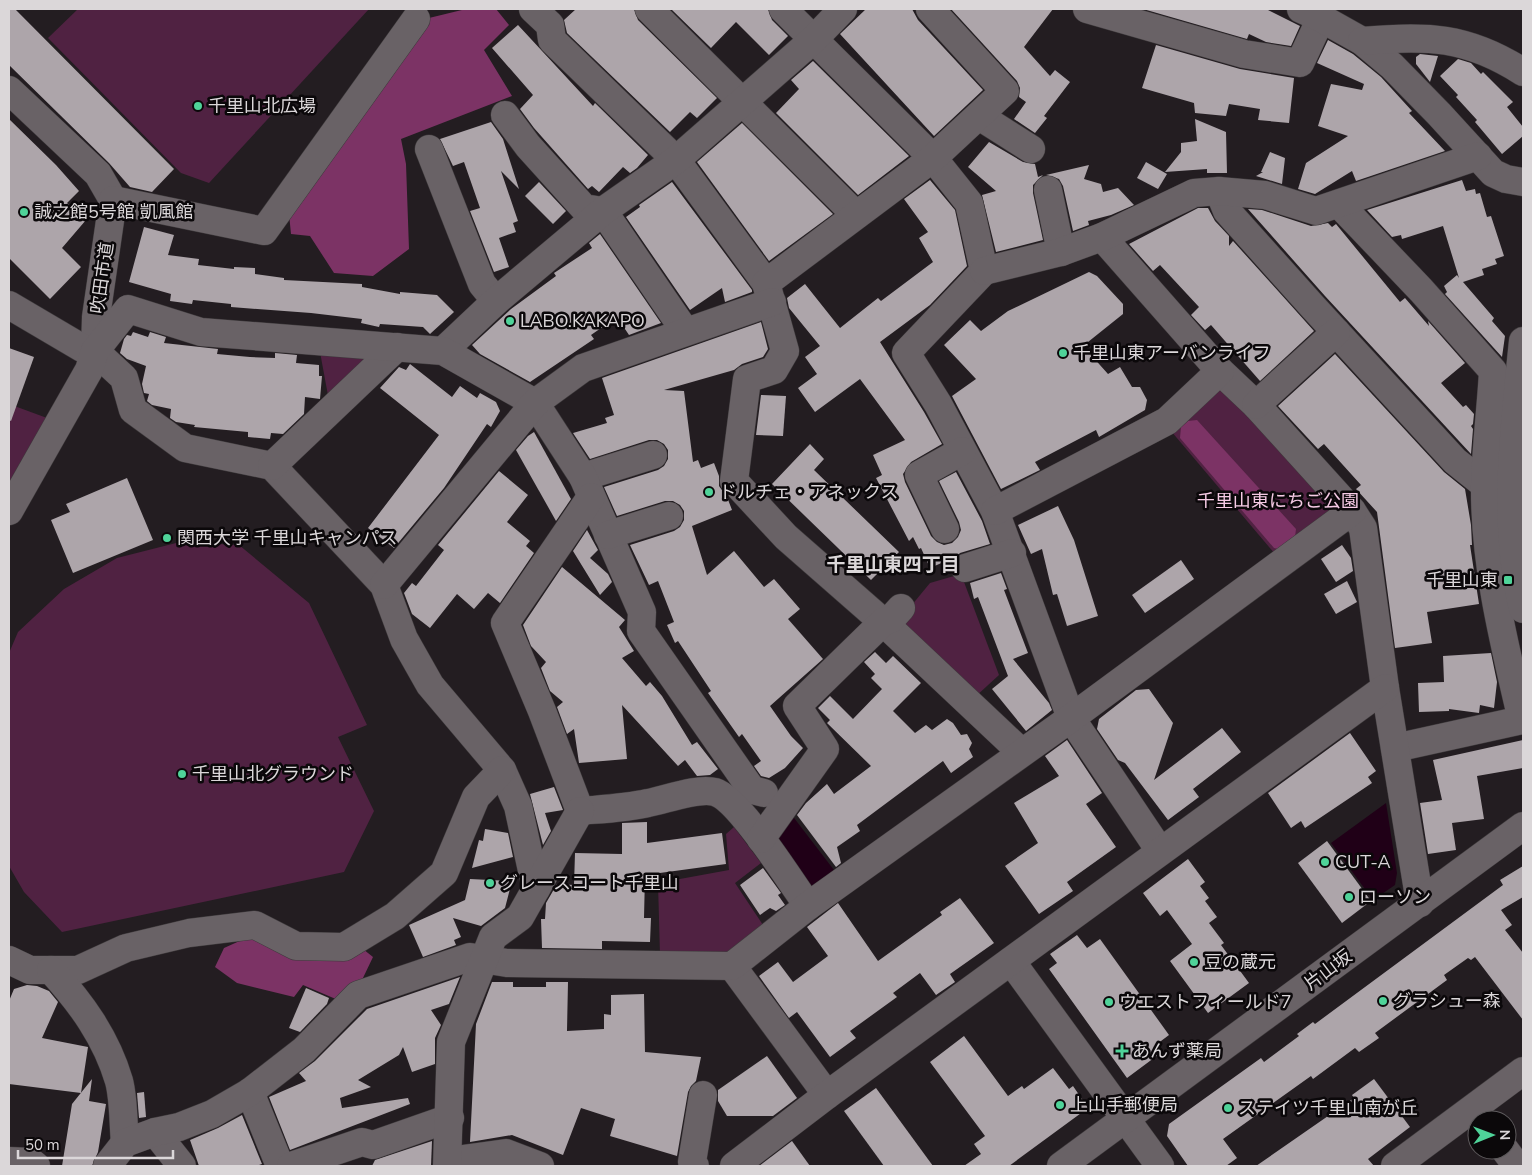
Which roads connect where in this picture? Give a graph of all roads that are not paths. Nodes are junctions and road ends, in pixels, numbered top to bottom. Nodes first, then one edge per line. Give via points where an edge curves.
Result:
1 (649, 9) edge
2 (783, 9) edge
3 (843, 9) edge
4 (930, 9) edge
5 (1088, 9) edge
6 (1311, 13) edge
7 (548, 14) edge
8 (416, 19) dead end
9 (814, 39) junction
10 (1362, 41) junction
11 (1523, 72) edge
12 (9, 90) edge
13 (743, 101) junction
14 (505, 115) dead end
15 (979, 116) junction
16 (429, 149) dead end
17 (1031, 149) dead end
18 (1478, 156) junction
19 (933, 158) junction
20 (676, 160) junction
21 (1523, 182) edge
22 (1048, 190) dead end
23 (1219, 191) junction
24 (113, 200) junction
25 (1339, 204) junction
26 (603, 211) junction
27 (856, 214) junction
28 (1102, 237) junction
29 (1061, 252) junction
30 (984, 271) junction
31 (769, 292) junction
32 (496, 301) junction
33 (9, 306) edge
34 (685, 331) junction
35 (1336, 332) junction
36 (397, 347) junction
37 (95, 351) junction
38 (443, 352) junction
39 (1523, 354) edge
40 (1220, 370) junction
41 (536, 403) junction
42 (1256, 404) junction
43 (962, 451) junction
44 (653, 455) dead end
45 (272, 466) junction
46 (1485, 485) junction
47 (587, 487) junction
48 (9, 511) edge
49 (995, 511) junction
50 (1352, 511) junction
51 (669, 516) dead end
52 (945, 529) dead end
53 (608, 535) junction
54 (1012, 553) junction
55 (965, 568) dead end
56 (384, 585) junction
57 (1523, 609) edge
58 (892, 615) junction
59 (1385, 688) junction
60 (1071, 718) junction
61 (1394, 748) junction
62 (1021, 752) junction
63 (502, 770) junction
64 (764, 793) dead end
65 (580, 811) junction
66 (1523, 826) edge
67 (761, 839) junction
68 (1160, 851) junction
69 (536, 889) junction
70 (1420, 903) junction
71 (808, 906) junction
72 (9, 960) edge
73 (486, 960) junction
74 (1011, 961) junction
75 (732, 966) junction
76 (50, 970) junction
77 (1523, 1071) edge
78 (250, 1092) junction
79 (703, 1094) dead end
80 (827, 1095) junction
81 (1482, 1110) edge
82 (450, 1118) junction
83 (1127, 1119) junction
84 (1467, 1121) edge
85 (155, 1132) junction
86 (125, 1143) junction
87 (9, 1161) edge
88 (447, 1164) edge
89 (36, 1166) edge
90 (107, 1166) edge
91 (182, 1166) edge
92 (280, 1166) edge
93 (291, 1166) edge
94 (540, 1166) edge
95 (695, 1166) edge
96 (734, 1166) edge
97 (1061, 1166) edge
98 (1160, 1166) edge
99 (1395, 1166) edge

1 - 13 street
2 - 9 street
3 - 9 street
4 - 15 street via 1005,91
5 - 6 street via 1244,54 1300,63
6 - 10 street
7 - 20 street via 552,40
8 - 24 street via 264,231
9 - 13 street
9 - 19 street
10 - 11 street via 1408,36 1446,39 1483,49
10 - 18 street via 1419,93
12 - 24 street via 98,174
13 - 20 street
13 - 27 street
14 - 26 street via 528,146 584,208
15 - 17 street
15 - 19 street
16 - 32 street via 482,284
18 - 21 street via 1493,173
18 - 25 street
19 - 27 street
19 - 30 street via 969,203
20 - 26 street
20 - 31 street
22 - 29 street
23 - 25 street via 1266,195 1316,211
23 - 28 street via 1194,193
23 - 35 street via 1226,212
24 - 37 street, 吹田市道 via 96,317
25 - 46 street via 1493,371
26 - 32 street
26 - 34 street
27 - 31 street
28 - 29 street
28 - 40 street
29 - 30 street
30 - 43 street via 906,353
31 - 34 street
31 - 58 street via 785,351 774,370 747,379 734,481 786,537
32 - 38 street
33 - 37 street via 82,348
34 - 41 street via 583,368
35 - 42 street
35 - 46 street via 1455,461
36 - 37 street via 201,332 128,309
36 - 38 street
36 - 45 street
37 - 45 street via 124,378 133,410 185,448
37 - 48 street via 89,370
38 - 41 street
39 - 57 street via 1513,440 1512,531
40 - 42 street
40 - 49 street via 1166,421
41 - 47 street
41 - 56 street
42 - 50 street
43 - 49 street
43 - 52 street via 919,476
44 - 47 street
45 - 56 street
46 - 61 street via 1494,593 1522,720
47 - 53 street
47 - 65 street via 505,623
49 - 54 street
50 - 59 street via 1363,528
50 - 60 street
51 - 53 street
53 - 64 street via 642,612 641,630 752,790
54 - 55 street
54 - 60 street
56 - 63 street via 404,639 430,685
58 - 62 street
58 - 67 street via 798,706 825,749
59 - 61 street
59 - 68 street
60 - 62 street
60 - 68 street
61 - 70 street
62 - 71 street
63 - 69 street via 518,806
63 - 76 street via 476,797 444,873 395,916 344,947 296,946 254,925 189,933 126,948 78,970
65 - 67 street via 715,792 729,801
65 - 69 street
66 - 70 street, 片山坂
67 - 71 street
68 - 74 street
69 - 73 street via 520,917 493,938
70 - 83 street, 片山坂
71 - 75 street
72 - 76 street via 30,970
73 - 75 street
73 - 78 street via 470,957 358,996 304,1050
73 - 82 street via 451,1042
74 - 80 street
74 - 83 street
75 - 80 street
76 - 86 street via 90,1017 119,1082
77 - 81 street
78 - 85 street via 212,1114
78 - 92 street
79 - 95 street via 692,1162
80 - 96 street
82 - 88 street
82 - 93 street via 373,1145 362,1142
83 - 97 street, 片山坂
83 - 98 street
84 - 99 street
85 - 86 street
85 - 91 street
86 - 90 street
87 - 89 street via 31,1162
88 - 94 street via 506,1153

